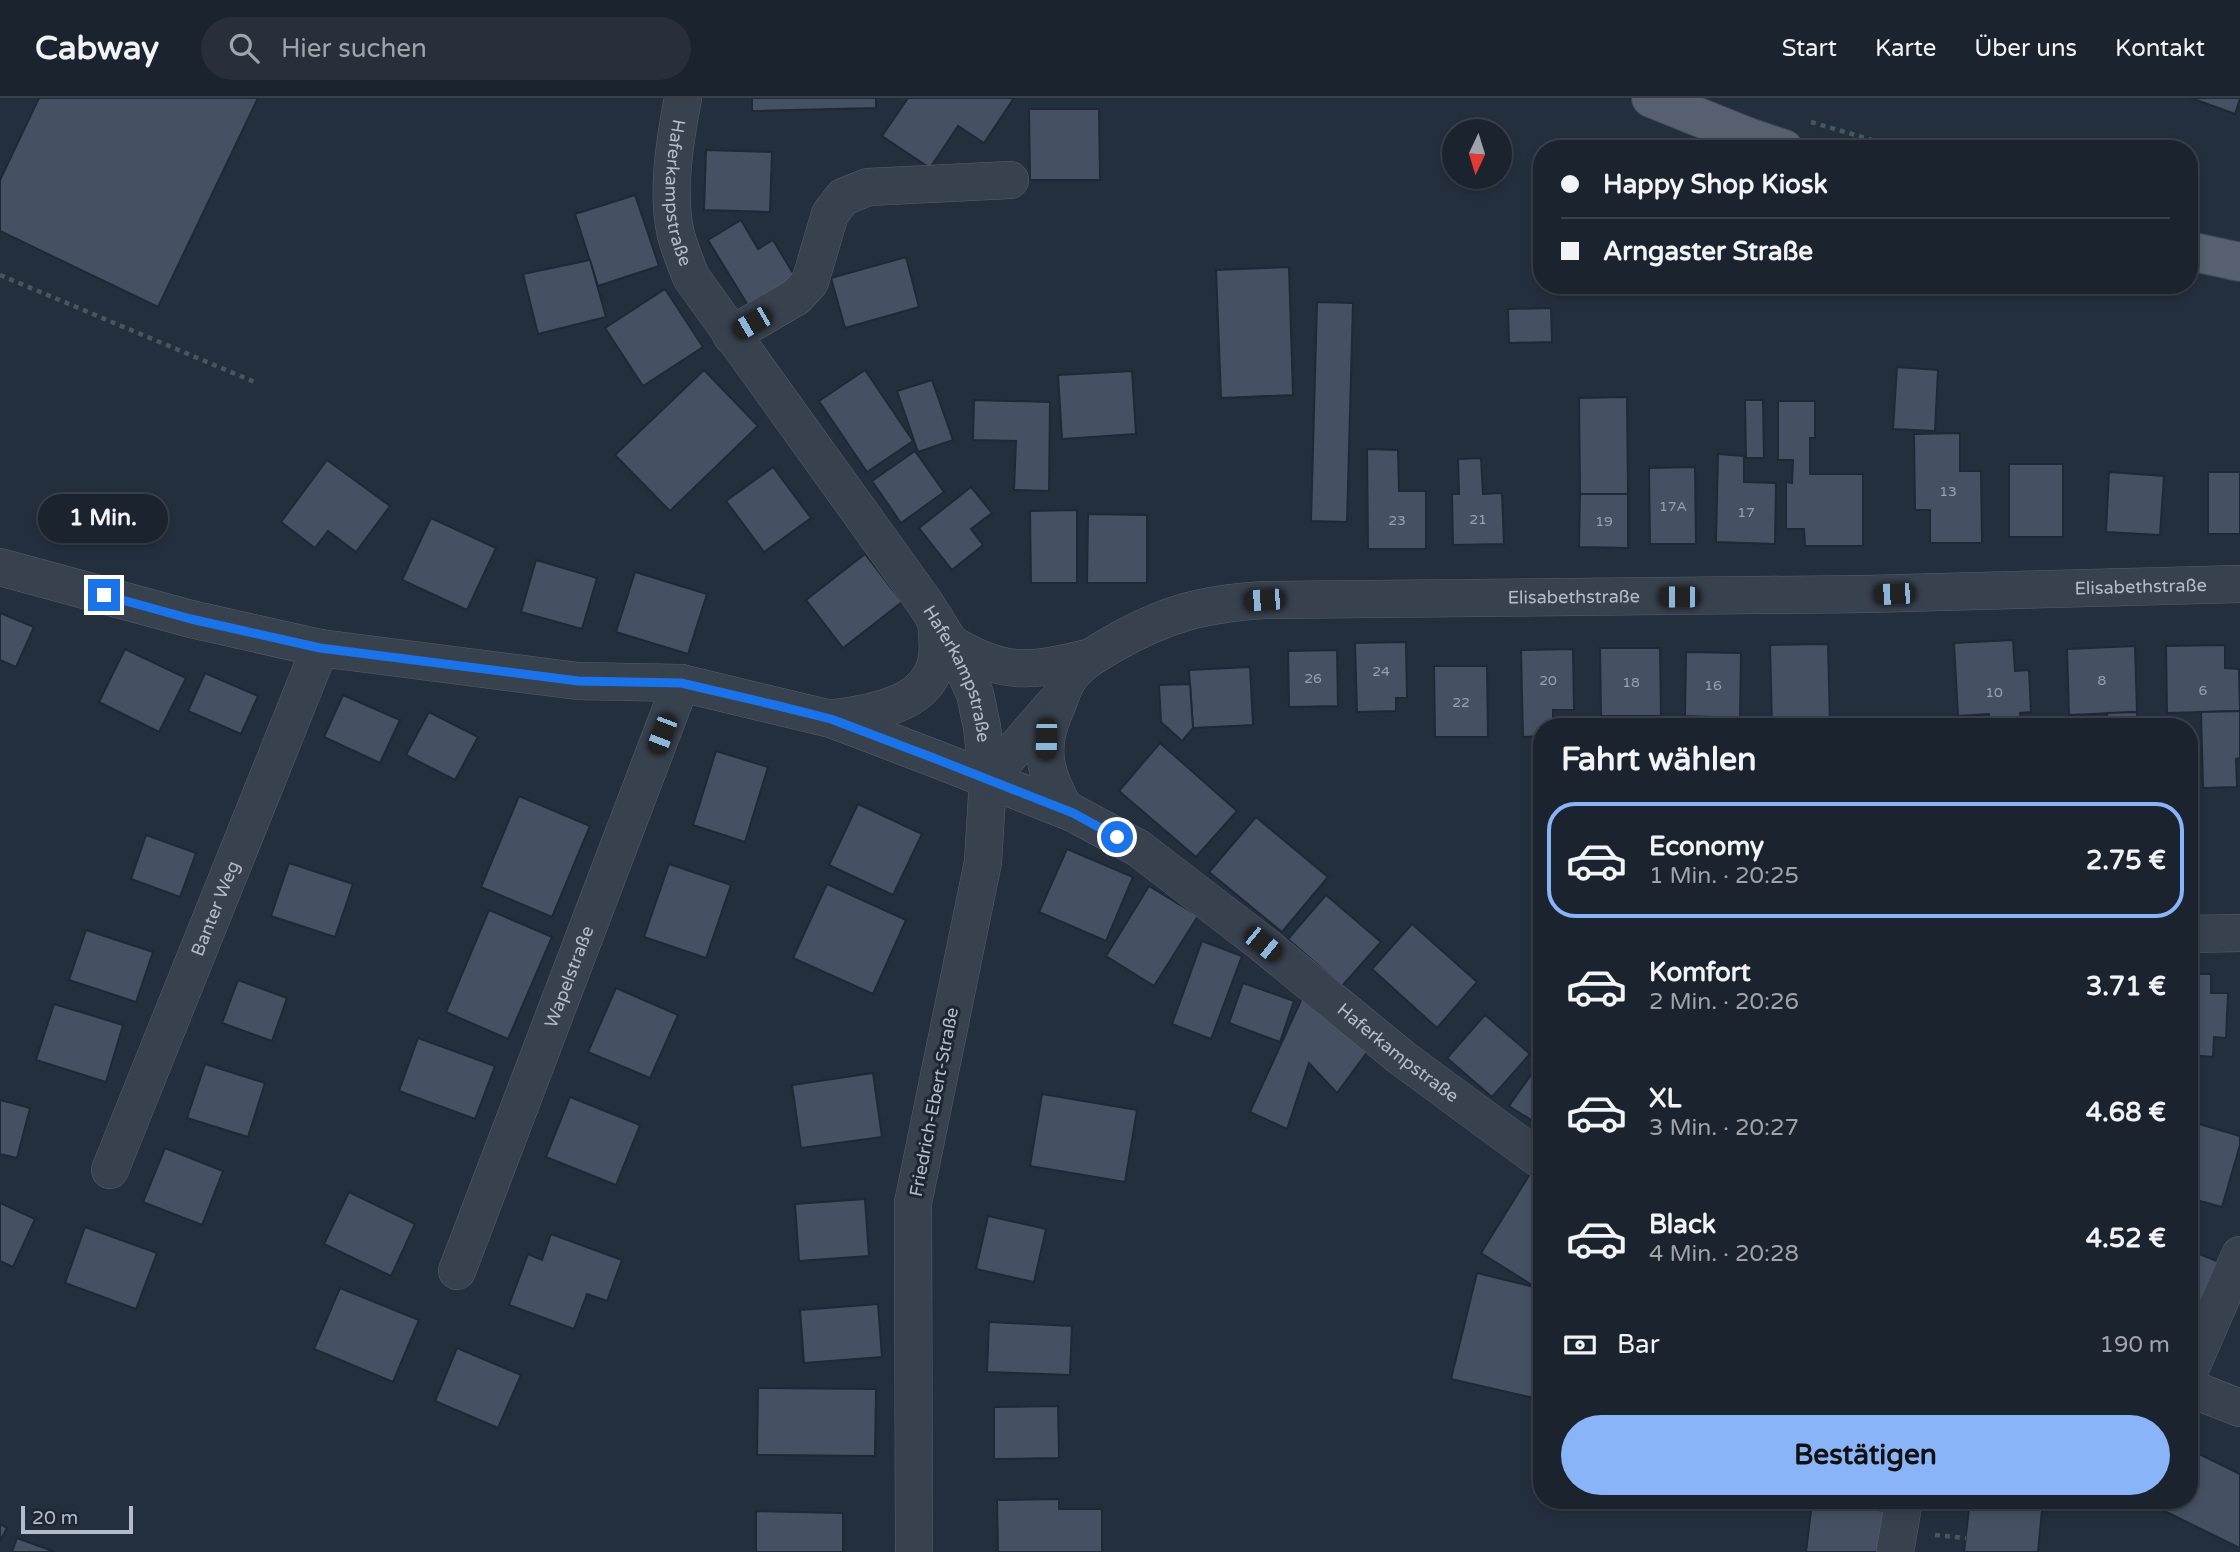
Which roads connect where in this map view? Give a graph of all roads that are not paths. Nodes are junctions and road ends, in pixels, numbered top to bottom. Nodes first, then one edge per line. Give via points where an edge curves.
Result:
1 (683, 98) edge
2 (1651, 98) edge
3 (1793, 134) edge
4 (1010, 180) dead end
5 (2198, 253) edge
6 (2240, 262) edge
7 (731, 335) junction
8 (0, 567) edge
9 (2240, 584) edge
10 (943, 631) junction
11 (320, 648) junction
12 (1088, 658) junction
13 (681, 683) junction
14 (1060, 698) junction
15 (831, 719) junction
16 (988, 780) junction
17 (1065, 810) junction
18 (2240, 933) edge
19 (2198, 934) edge
20 (1533, 1154) edge
21 (110, 1170) dead end
22 (2240, 1255) edge
23 (457, 1271) dead end
24 (2198, 1351) edge
25 (2198, 1392) edge
26 (2240, 1408) edge
27 (1902, 1509) edge
28 (914, 1552) edge
29 (1895, 1552) edge

1 - 7 street, Haferkampstraße via 672,190 676,234 691,278
2 - 3 main road via 1748,137
4 - 7 street via 868,187 843,197 830,214 810,282 796,297
5 - 6 main road
7 - 10 street, Haferkampstraße
8 - 11 street via 191,619
9 - 12 street, Elisabethstraße via 1222,603 1176,613
10 - 12 street via 976,659 996,666 1043,669
10 - 15 street via 932,676 919,690 897,705
10 - 16 street, Haferkampstraße via 975,694
11 - 13 street via 578,681
11 - 21 street, Banter Weg
12 - 14 street via 1069,678
13 - 15 street
13 - 23 street, Wapelstraße
14 - 16 street
14 - 17 street via 1049,721 1046,761
15 - 16 street
16 - 17 street, Haferkampstraße
16 - 28 street, Friedrich-Ebert-Straße via 983,862 913,1203
17 - 20 street, Haferkampstraße via 1138,848 1402,1058
18 - 19 street
22 - 24 street
25 - 26 street
27 - 29 street

